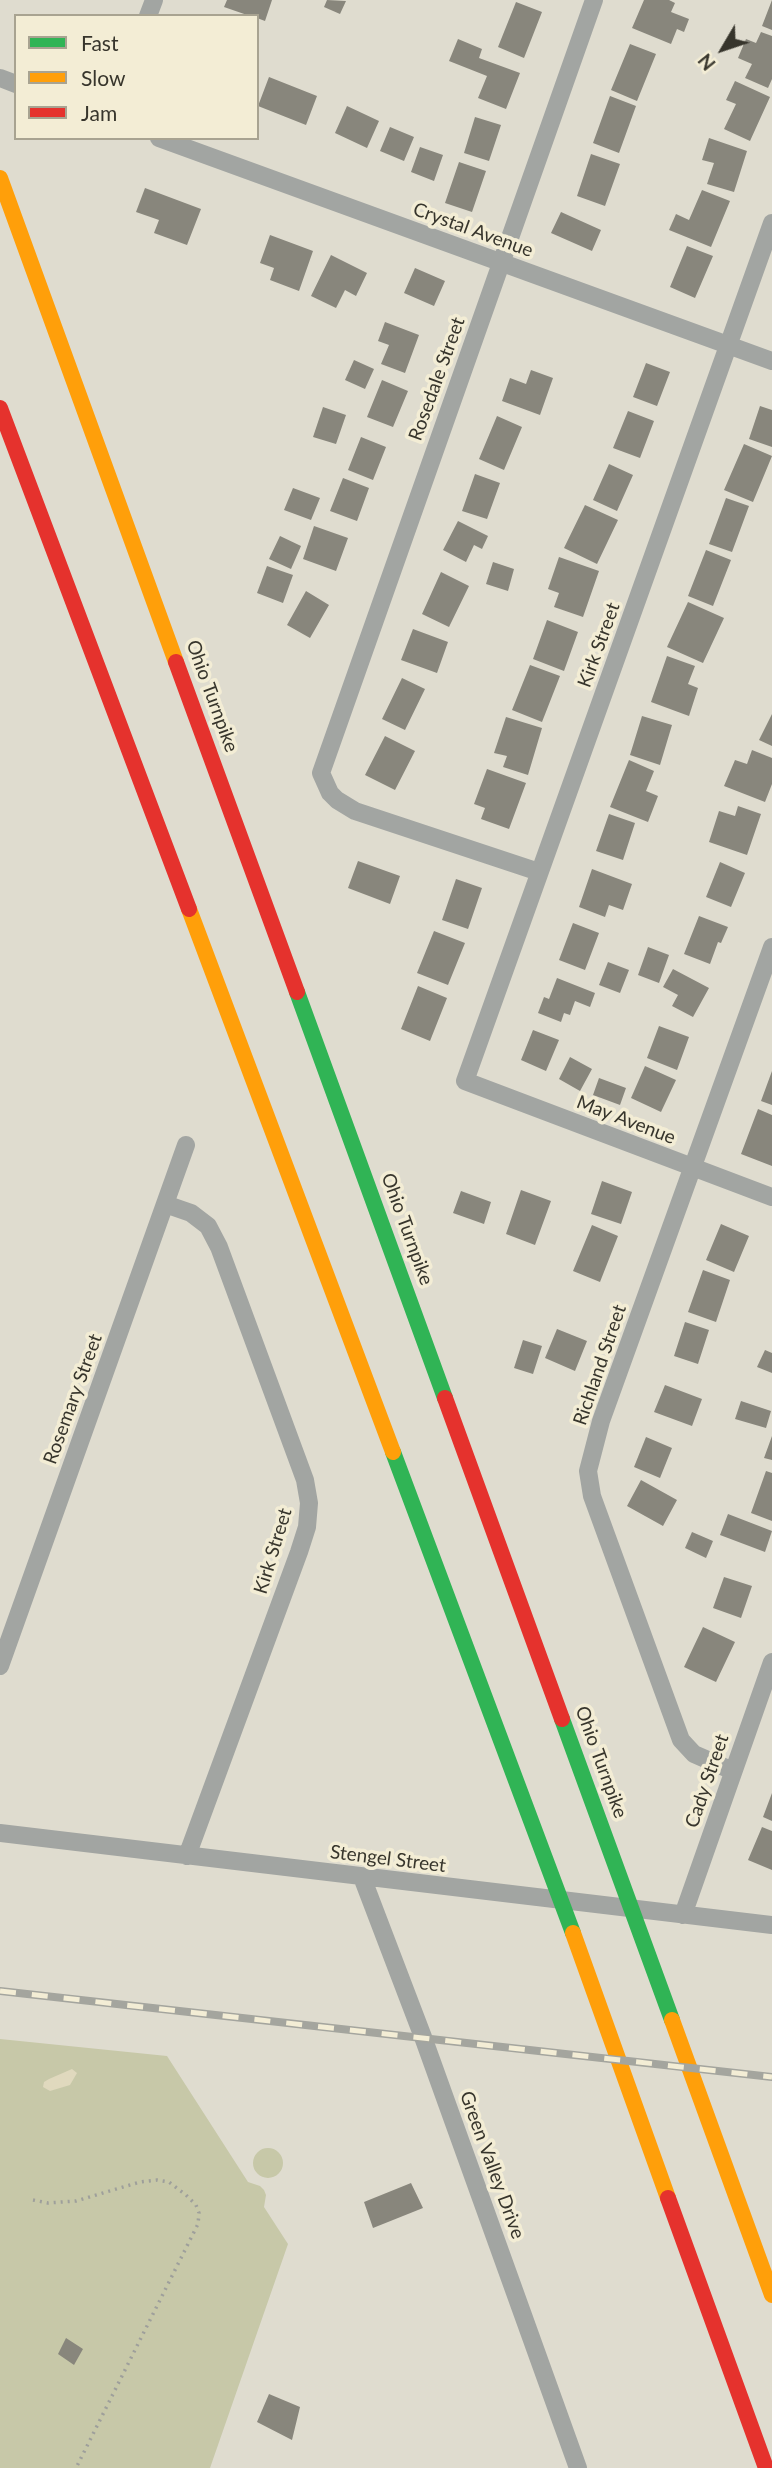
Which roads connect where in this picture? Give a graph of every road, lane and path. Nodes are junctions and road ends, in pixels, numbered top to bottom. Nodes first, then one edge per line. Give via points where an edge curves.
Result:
1 (594, 0) edge
2 (165, 140) edge
3 (0, 178) edge
4 (772, 223) edge
5 (501, 262) junction
6 (729, 345) junction
7 (772, 361) edge
8 (0, 408) edge
9 (539, 872) junction
10 (772, 947) edge
11 (465, 1081) joint
12 (186, 1145) dead end
13 (693, 1168) junction
14 (772, 1197) edge
15 (165, 1203) junction
16 (772, 1662) edge
17 (0, 1667) edge
18 (733, 1771) junction
19 (0, 1833) edge
20 (187, 1856) junction
21 (362, 1877) junction
22 (683, 1915) junction
23 (772, 1925) edge
24 (33, 2200) dead end
25 (772, 2295) edge
26 (76, 2468) edge
27 (578, 2468) edge
28 (765, 2468) edge

1 - 5 street, Rosedale Street
2 - 5 street, Crystal Avenue
3 - 25 highway, Ohio Turnpike
4 - 6 street, Kirk Street
5 - 6 street, Crystal Avenue
5 - 9 street, Rosedale Street via 321,773 330,793 355,811
6 - 7 street, Crystal Avenue
6 - 9 street, Kirk Street
8 - 28 highway via 538,1837
9 - 11 street, Kirk Street
10 - 13 street, Richland Street
11 - 13 street, May Avenue
12 - 15 street, Rosemary Street
13 - 14 street, May Avenue
13 - 18 street, Richland Street via 601,1421 588,1471 592,1496 681,1740 694,1754
15 - 17 street, Rosemary Street
15 - 20 street, Kirk Street via 208,1226 219,1247 305,1480 309,1503 299,1552
16 - 18 street, Cady Street
18 - 22 street, Cady Street
19 - 20 street, Stengel Street
20 - 21 street, Stengel Street
21 - 22 street, Stengel Street
21 - 27 street, Green Valley Drive
22 - 23 street, Stengel Street
24 - 26 path via 76,2201 157,2180 169,2182 187,2195 199,2213 198,2224

